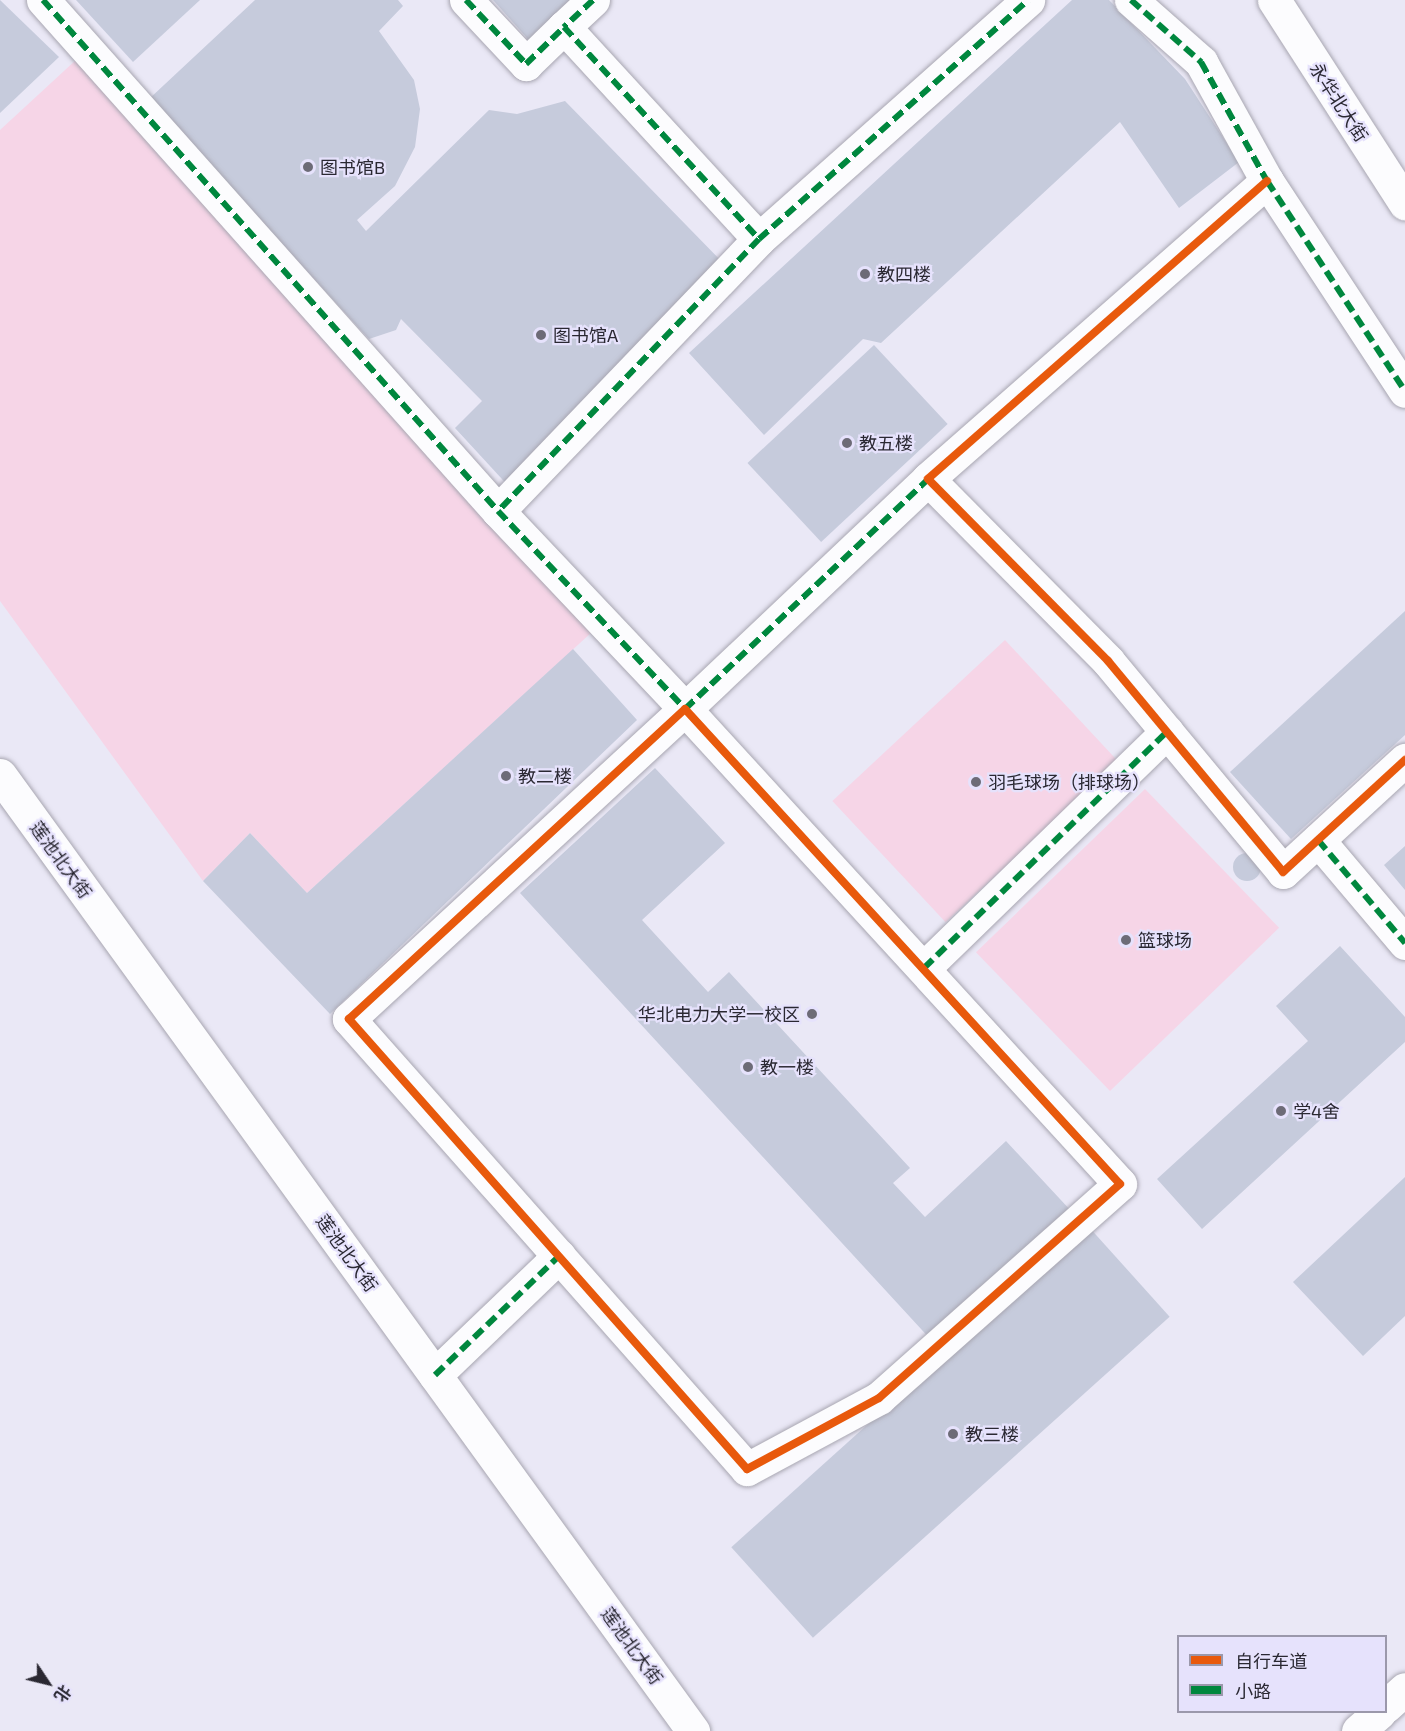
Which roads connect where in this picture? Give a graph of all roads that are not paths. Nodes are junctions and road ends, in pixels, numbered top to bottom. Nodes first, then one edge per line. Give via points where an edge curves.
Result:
1 (44, 0) edge
2 (466, 0) edge
3 (593, 0) edge
4 (1028, 0) edge
5 (1131, 0) edge
6 (1274, 0) edge
7 (564, 27) junction
8 (1267, 181) junction
9 (1405, 203) edge
10 (759, 240) junction
11 (1405, 391) edge
12 (928, 479) junction
13 (498, 511) junction
14 (685, 709) junction
15 (1167, 732) junction
16 (1405, 760) edge
17 (0, 775) edge
18 (1318, 840) junction
19 (1405, 943) edge
20 (924, 968) junction
21 (559, 1256) junction
22 (435, 1375) junction
23 (1405, 1689) edge
24 (1387, 1705) edge
25 (1379, 1713) edge
26 (693, 1731) edge
27 (1358, 1731) edge

1 - 13 street
2 - 7 street via 526,64
3 - 7 street
4 - 10 street
5 - 8 street via 1201,62
6 - 9 street, 永华北大街
7 - 10 street
8 - 11 street
8 - 12 street
10 - 13 street
12 - 14 street
12 - 15 street via 1108,661
13 - 14 street
14 - 20 street
14 - 21 street via 350,1019
15 - 18 street via 1283,872
15 - 20 street
16 - 18 street
17 - 22 street, 莲池北大街
18 - 19 street
20 - 21 street via 1120,1184 879,1398 747,1469
21 - 22 street
22 - 26 street, 莲池北大街
23 - 24 street
25 - 27 street

